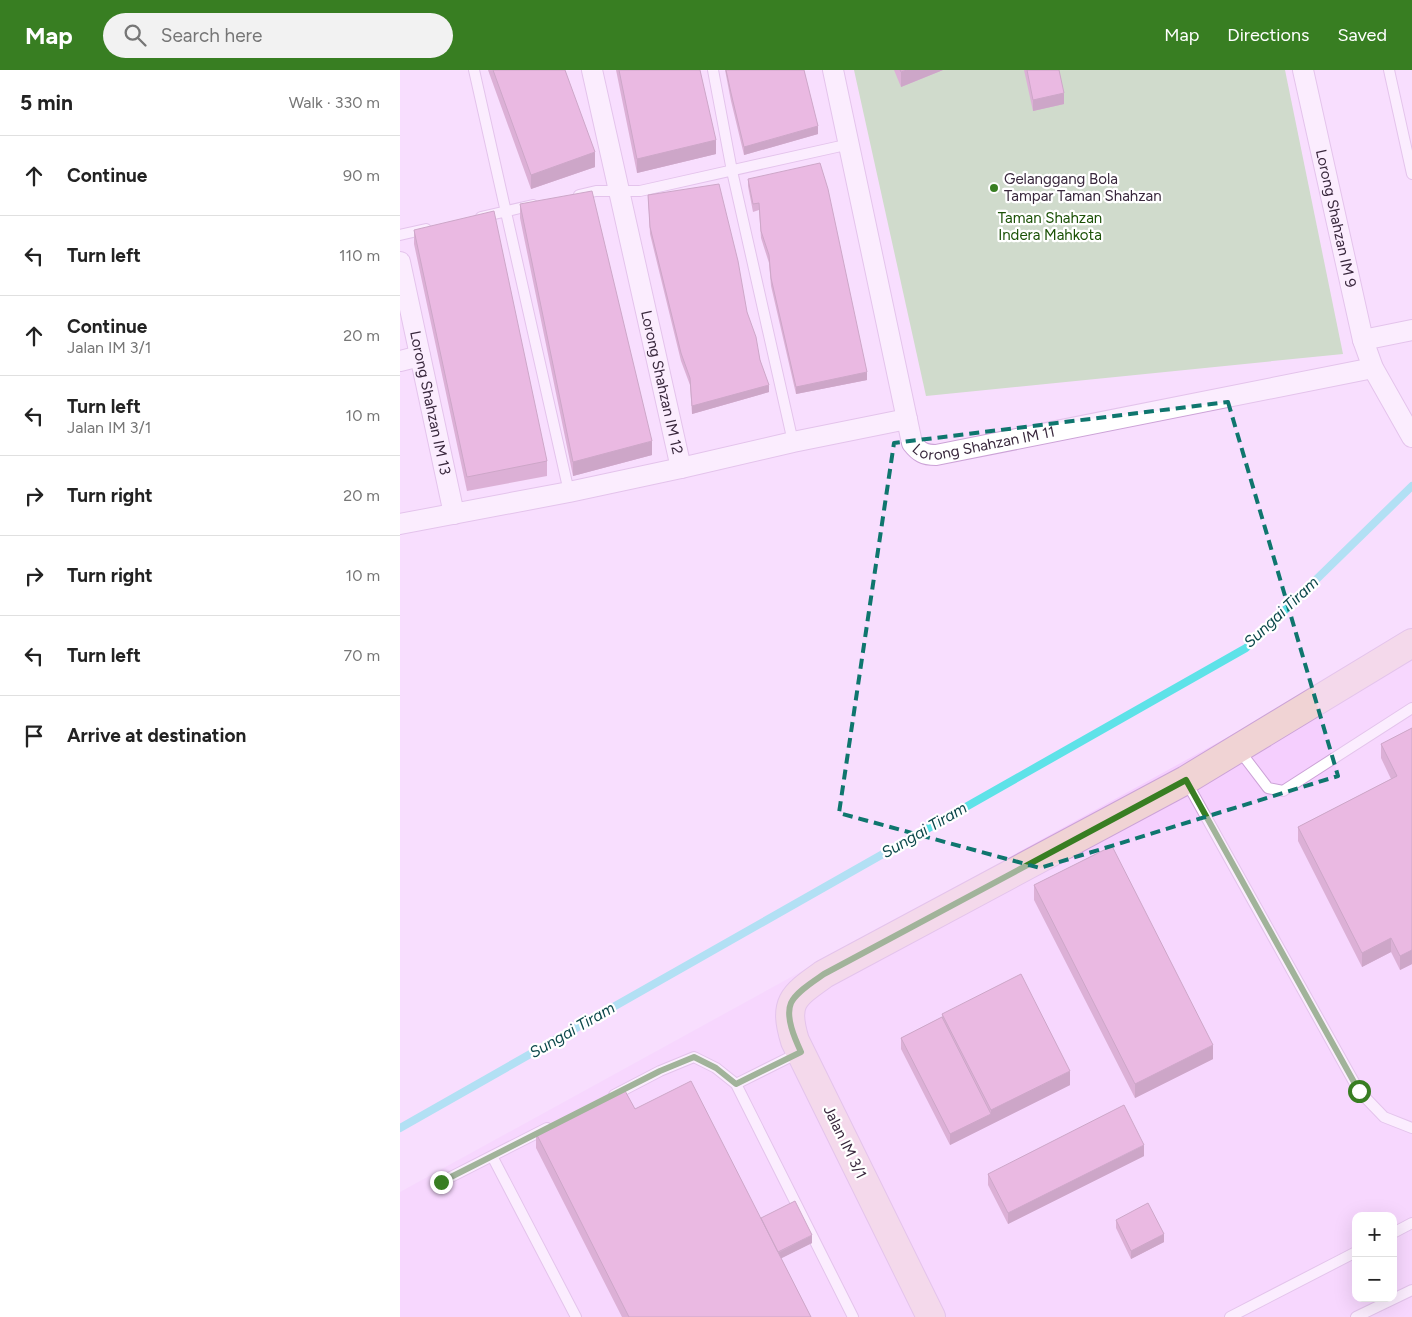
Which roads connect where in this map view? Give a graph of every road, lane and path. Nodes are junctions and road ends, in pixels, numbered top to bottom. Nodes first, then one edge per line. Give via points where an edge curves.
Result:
1 (474, 70) edge
2 (592, 70) edge
3 (713, 70) edge
4 (833, 70) edge
5 (1303, 70) edge
6 (1389, 70) edge
7 (850, 144) junction
8 (732, 171) junction
9 (1412, 174) edge
10 (619, 192) junction
11 (569, 197) edge
12 (541, 203) edge
13 (505, 211) junction
14 (467, 220) edge
15 (438, 227) edge
16 (400, 235) edge
17 (400, 262) edge
18 (1412, 330) edge
19 (1363, 340) junction
20 (420, 356) junction
21 (400, 361) edge
22 (1373, 368) junction
23 (907, 419) junction
24 (1412, 437) edge
25 (793, 442) junction
26 (681, 468) junction
27 (569, 492) junction
28 (454, 514) junction
29 (400, 524) edge
30 (1412, 643) edge
31 (1412, 708) edge
32 (1238, 748) junction
33 (1186, 780) junction
34 (801, 1052) junction
35 (736, 1084) junction
36 (607, 1098) edge
37 (554, 1125) edge
38 (1412, 1128) edge
39 (492, 1156) junction
40 (441, 1182) dead end
41 (1412, 1223) edge
42 (1397, 1231) edge
43 (1352, 1254) edge
44 (1412, 1290) edge
45 (576, 1317) edge
46 (853, 1317) edge
47 (931, 1317) edge
48 (1230, 1317) edge
49 (1356, 1317) edge

1 - 13 lane
2 - 10 street, Lorong Shahzan IM 12
3 - 8 lane
4 - 7 street, Lorong Shahzan IM 11
5 - 19 street, Lorong Shahzan IM 9
6 - 9 lane
7 - 8 lane
7 - 23 street, Lorong Shahzan IM 11
8 - 10 lane via 640,191
8 - 25 lane
10 - 11 lane via 596,191
10 - 26 street, Lorong Shahzan IM 12
12 - 13 lane
13 - 14 lane
13 - 27 lane
15 - 16 lane
17 - 20 street, Lorong Shahzan IM 13
18 - 19 street
19 - 22 street, Lorong Shahzan IM 9
20 - 21 street
20 - 28 street, Lorong Shahzan IM 13
22 - 23 street, Lorong Shahzan IM 11 via 936,455 926,455 912,443
22 - 24 street, Lorong Shahzan IM 9
23 - 25 street, Lorong Shahzan IM 12
25 - 26 street, Lorong Shahzan IM 12
26 - 27 street
27 - 28 street
28 - 29 street
30 - 32 street, Jalan IM 3/1
31 - 32 lane via 1283,791 1268,788
32 - 33 street, Jalan IM 3/1
33 - 34 street, Jalan IM 3/1 via 824,974 791,1003 790,1022
33 - 38 lane via 1359,1091 1384,1117
34 - 35 lane
34 - 47 street, Jalan IM 3/1
35 - 36 lane via 716,1068 694,1057
35 - 46 lane
37 - 39 lane
39 - 40 lane
39 - 45 lane
41 - 42 lane
43 - 48 lane
44 - 49 lane

